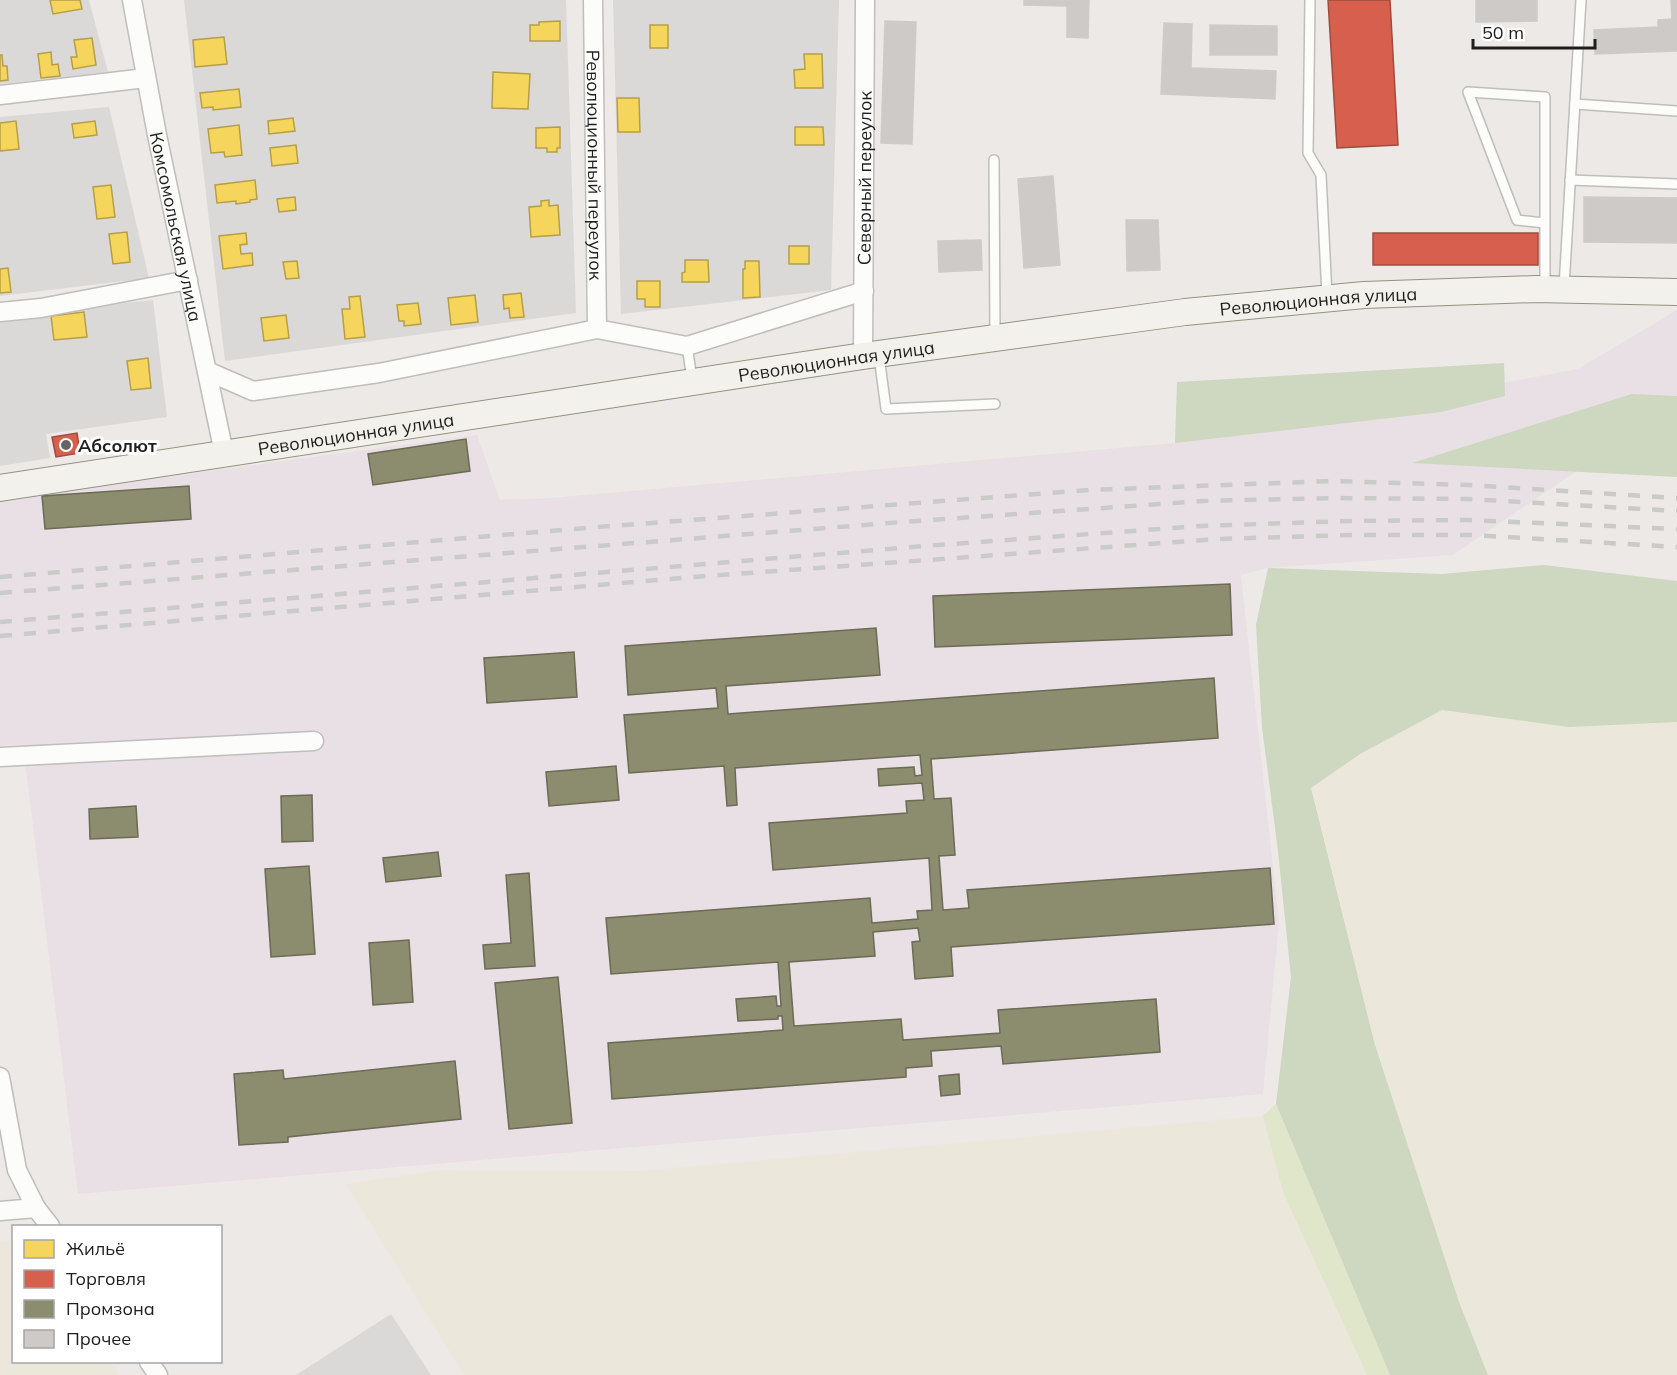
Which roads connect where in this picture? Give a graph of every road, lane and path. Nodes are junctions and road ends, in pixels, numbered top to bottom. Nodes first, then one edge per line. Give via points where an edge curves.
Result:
1 (132, 0) edge
2 (592, 0) edge
3 (865, 0) edge
4 (1310, 0) edge
5 (1581, 0) edge
6 (146, 78) junction
7 (0, 95) edge
8 (1575, 104) junction
9 (1677, 111) edge
10 (994, 160) dead end
11 (1570, 180) junction
12 (1677, 184) edge
13 (1545, 223) junction
14 (188, 280) junction
15 (1555, 290) junction
16 (864, 291) junction
17 (1677, 292) edge
18 (1327, 299) junction
19 (0, 312) edge
20 (597, 330) junction
21 (995, 338) junction
22 (687, 346) junction
23 (871, 355) junction
24 (207, 371) junction
25 (692, 382) junction
26 (995, 404) dead end
27 (224, 453) junction
28 (0, 488) edge
29 (314, 741) dead end
30 (0, 757) edge
31 (0, 1077) edge
32 (36, 1208) junction
33 (0, 1211) edge
34 (49, 1225) edge

1 - 6 street, Комсомольская улица
2 - 20 street, Революционный переулок
3 - 16 street, Северный переулок
4 - 18 lane via 1308,153 1322,175
5 - 8 lane
6 - 7 street
6 - 14 street, Комсомольская улица
8 - 9 lane
8 - 11 lane
10 - 21 lane
11 - 12 lane
11 - 15 lane
13 - 13 lane via 1545,97 1468,92 1517,220
13 - 15 lane
14 - 19 street
14 - 24 street, Комсомольская улица
15 - 17 main road, Революционная улица
15 - 18 main road, Революционная улица
16 - 22 street
16 - 23 street, Северный переулок
18 - 21 main road, Революционная улица via 1185,312
20 - 22 street
20 - 24 street via 379,373 253,391
21 - 23 main road, Революционная улица
22 - 25 lane
23 - 25 main road, Революционная улица
23 - 26 lane via 886,409
24 - 27 street, Комсомольская улица
25 - 27 main road, Революционная улица
27 - 28 main road, Революционная улица
29 - 30 street
31 - 32 street via 17,1170
32 - 33 street
32 - 34 street

